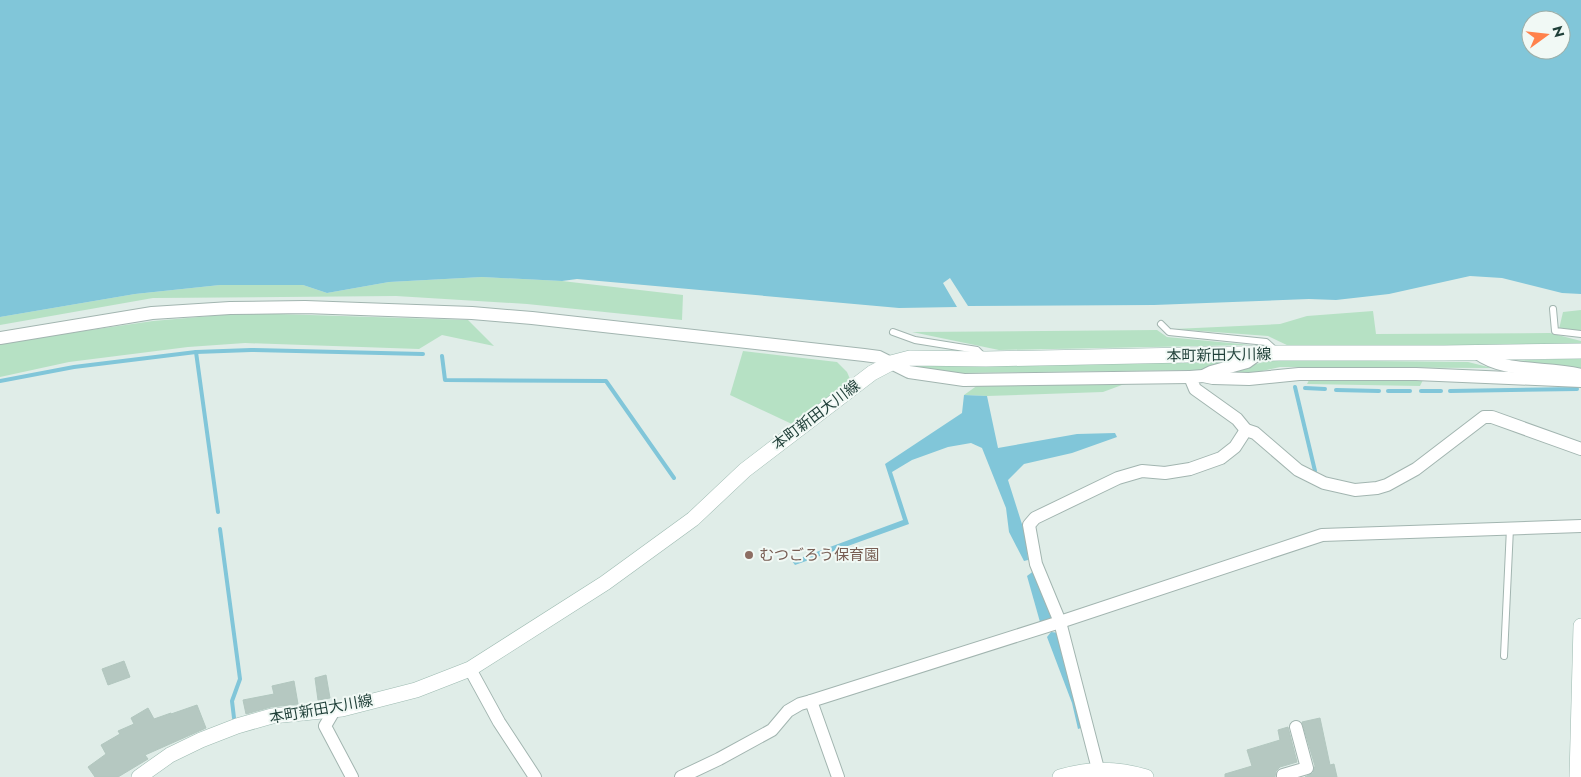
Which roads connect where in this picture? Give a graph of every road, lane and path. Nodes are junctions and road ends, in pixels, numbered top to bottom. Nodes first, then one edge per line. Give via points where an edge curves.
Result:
1 (1553, 309) dead end
2 (1161, 324) dead end
3 (893, 332) dead end
4 (1581, 334) edge
5 (0, 338) edge
6 (1581, 351) edge
7 (1279, 353) junction
8 (1477, 353) junction
9 (1258, 354) junction
10 (986, 359) junction
11 (891, 363) junction
12 (1581, 375) edge
13 (1203, 376) junction
14 (1190, 377) junction
15 (1581, 381) edge
16 (1246, 430) junction
17 (1581, 449) edge
18 (1581, 526) edge
19 (1510, 528) junction
20 (1060, 622) junction
21 (1581, 626) edge
22 (1504, 656) dead end
23 (470, 669) junction
24 (811, 701) junction
25 (334, 709) junction
26 (1580, 720) edge
27 (1296, 727) dead end
28 (1098, 769) junction
29 (1064, 776) edge
30 (139, 777) edge
31 (352, 777) edge
32 (535, 777) edge
33 (681, 777) edge
34 (838, 777) edge
35 (1146, 777) edge
36 (1283, 777) edge
37 (1577, 777) edge

1 - 4 lane via 1555,331
2 - 7 lane via 1169,332 1266,342
3 - 10 lane via 915,340 977,350
5 - 11 street via 152,314 305,306 532,318 864,355
6 - 8 main road, 本町新田大川線
7 - 8 main road, 本町新田大川線
7 - 9 main road, 本町新田大川線
8 - 12 street via 1500,366
9 - 10 main road, 本町新田大川線
9 - 13 street via 1247,362
10 - 11 main road, 本町新田大川線 via 910,358
11 - 14 street via 909,372 964,380
11 - 23 main road, 本町新田大川線 via 872,373 745,470 693,519 605,583
13 - 14 street
13 - 15 street via 1249,379 1299,374 1416,374
14 - 16 street via 1195,389 1237,419
16 - 17 street via 1255,433 1298,470 1324,482 1355,490 1387,485 1416,469 1484,417 1492,417
16 - 20 street via 1235,447 1221,458 1190,469 1165,473 1142,471 1118,478 1035,518 1029,525 1036,564
18 - 19 street
19 - 20 street via 1322,536
19 - 22 lane
20 - 24 street
20 - 28 street
21 - 26 main road
23 - 25 main road, 本町新田大川線 via 416,690
23 - 32 street
24 - 33 street via 788,711 772,730
24 - 34 street
25 - 30 main road, 本町新田大川線 via 272,716 237,726 170,755
25 - 31 street via 325,726
26 - 37 main road
27 - 36 street via 1307,768
28 - 29 main road
28 - 35 main road via 1120,770

